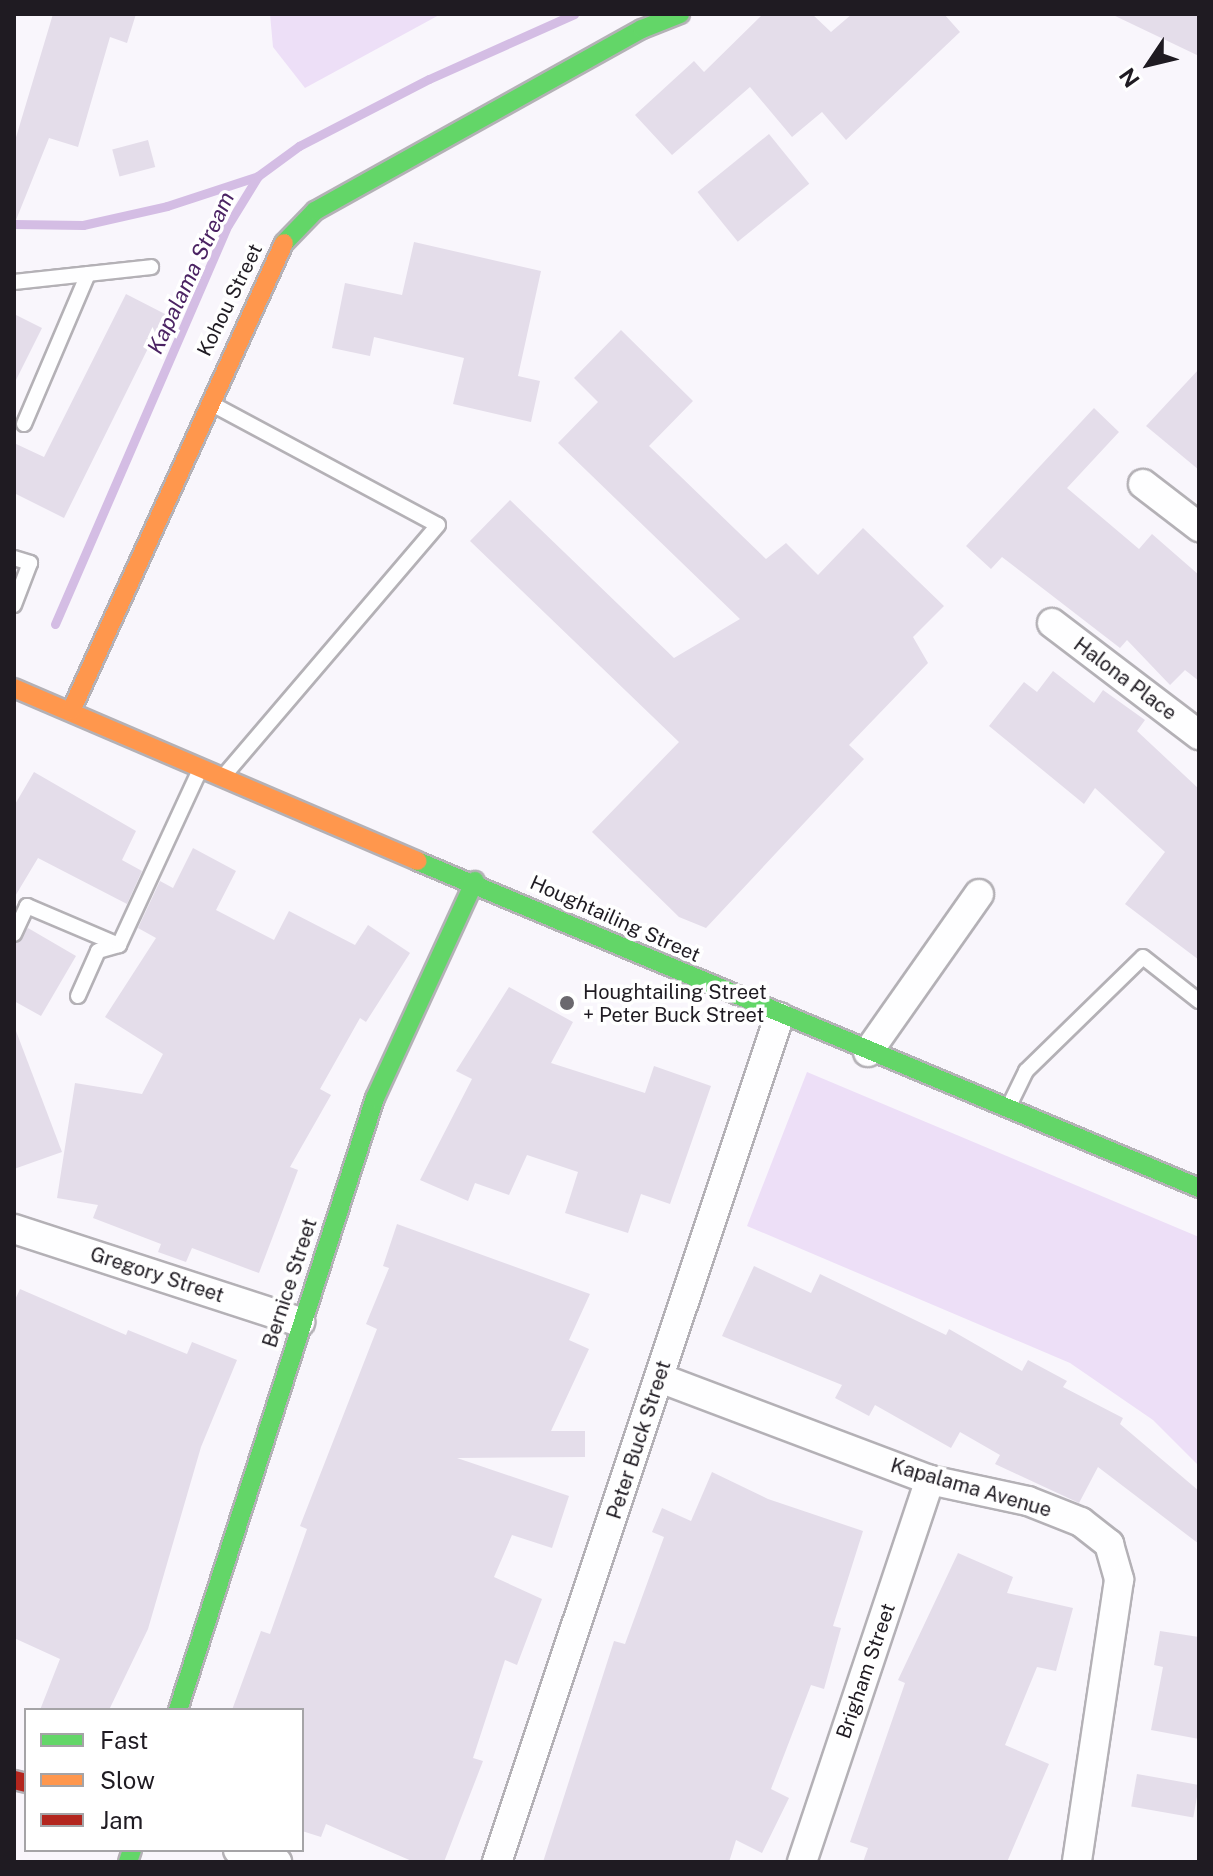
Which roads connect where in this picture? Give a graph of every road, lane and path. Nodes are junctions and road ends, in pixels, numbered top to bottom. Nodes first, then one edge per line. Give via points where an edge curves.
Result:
1 (680, 14) edge
2 (151, 267) dead end
3 (88, 274) junction
4 (14, 282) edge
5 (206, 401) junction
6 (24, 424) dead end
7 (1143, 484) dead end
8 (1199, 527) edge
9 (14, 558) edge
10 (14, 605) edge
11 (1052, 623) dead end
12 (14, 688) edge
13 (71, 711) junction
14 (1199, 735) edge
15 (201, 768) junction
16 (223, 776) junction
17 (475, 881) junction
18 (979, 894) dead end
19 (14, 934) edge
20 (119, 945) junction
21 (78, 996) dead end
22 (1199, 1001) edge
23 (779, 1017) junction
24 (868, 1052) junction
25 (1009, 1106) junction
26 (1199, 1188) edge
27 (14, 1229) edge
28 (300, 1322) junction
29 (660, 1378) junction
30 (930, 1480) junction
31 (179, 1708) edge
32 (244, 1852) edge
33 (277, 1862) edge
34 (497, 1862) edge
35 (802, 1862) edge
36 (1077, 1862) edge

1 - 5 street, Kohou Street via 642,29 315,211 279,248
2 - 3 lane
3 - 4 lane
3 - 6 lane
5 - 13 street, Kohou Street
5 - 16 lane via 438,525
7 - 8 street
9 - 10 lane via 30,563
11 - 14 street, Halona Place
12 - 13 street, Houghtailing Street
13 - 15 street, Houghtailing Street
15 - 16 street, Houghtailing Street
15 - 20 lane
16 - 17 street, Houghtailing Street
17 - 23 street, Houghtailing Street
17 - 28 street, Bernice Street via 375,1098
18 - 24 street
19 - 20 lane via 27,906
20 - 21 lane via 98,951
22 - 25 lane via 1143,957 1026,1071
23 - 24 street, Houghtailing Street
23 - 29 street, Peter Buck Street
24 - 25 street, Houghtailing Street
25 - 26 street, Houghtailing Street
27 - 28 street, Gregory Street
28 - 31 street, Bernice Street
29 - 30 street, Kapalama Avenue
29 - 34 street, Peter Buck Street
30 - 35 street, Brigham Street
30 - 36 street, Kapalama Avenue via 1028,1501 1099,1533 1115,1554 1119,1580 1113,1638
32 - 33 street

